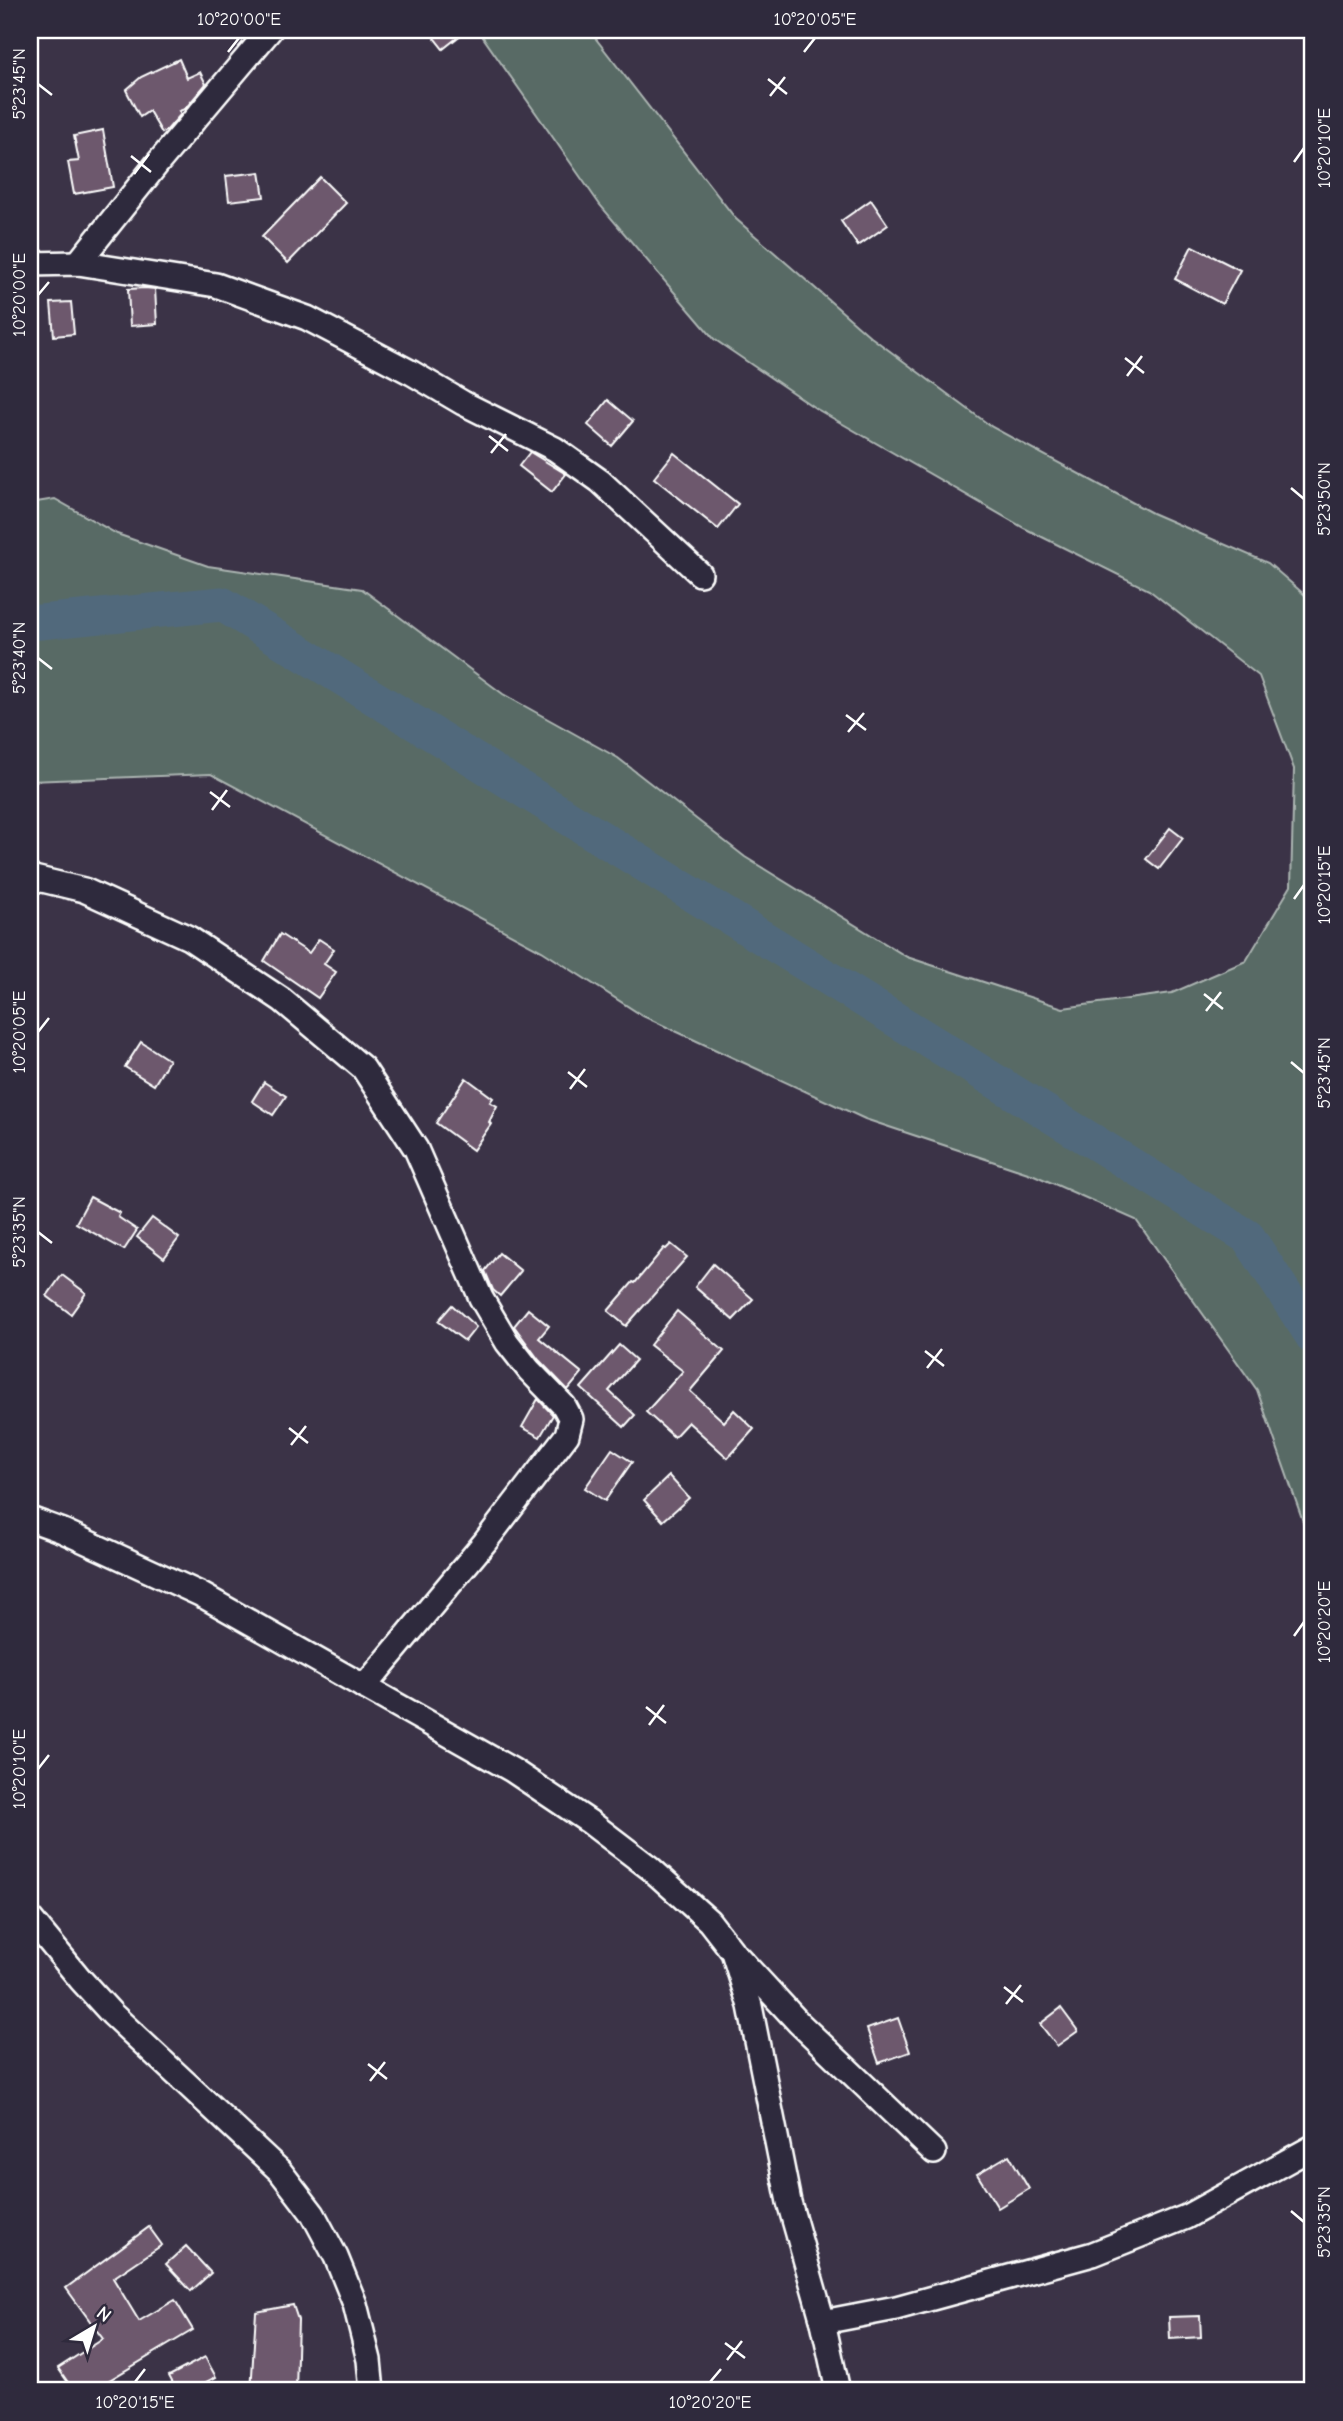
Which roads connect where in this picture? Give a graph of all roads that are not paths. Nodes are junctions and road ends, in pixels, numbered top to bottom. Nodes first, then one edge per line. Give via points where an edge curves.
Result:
1 (270, 30) edge
2 (78, 263) junction
3 (30, 264) edge
4 (700, 574) dead end
5 (30, 877) edge
6 (30, 1519) edge
7 (364, 1687) junction
8 (30, 1918) edge
9 (733, 1952) junction
10 (1313, 2147) edge
11 (933, 2152) dead end
12 (823, 2322) junction
13 (372, 2391) edge
14 (838, 2391) edge

1 - 2 street
2 - 3 street
2 - 4 street via 216,285 307,318 555,449 600,481
5 - 7 street via 84,890 189,938 282,1000 363,1068 416,1149 481,1298 507,1342 571,1419 567,1435 518,1499
6 - 7 street via 200,1594
7 - 9 street via 512,1770 591,1823 709,1921
8 - 13 street via 112,2014 280,2171 313,2214 355,2304
9 - 11 street via 799,2023
9 - 12 street via 750,2006 789,2202
10 - 12 street via 1186,2217 1093,2253 896,2308
12 - 14 street

